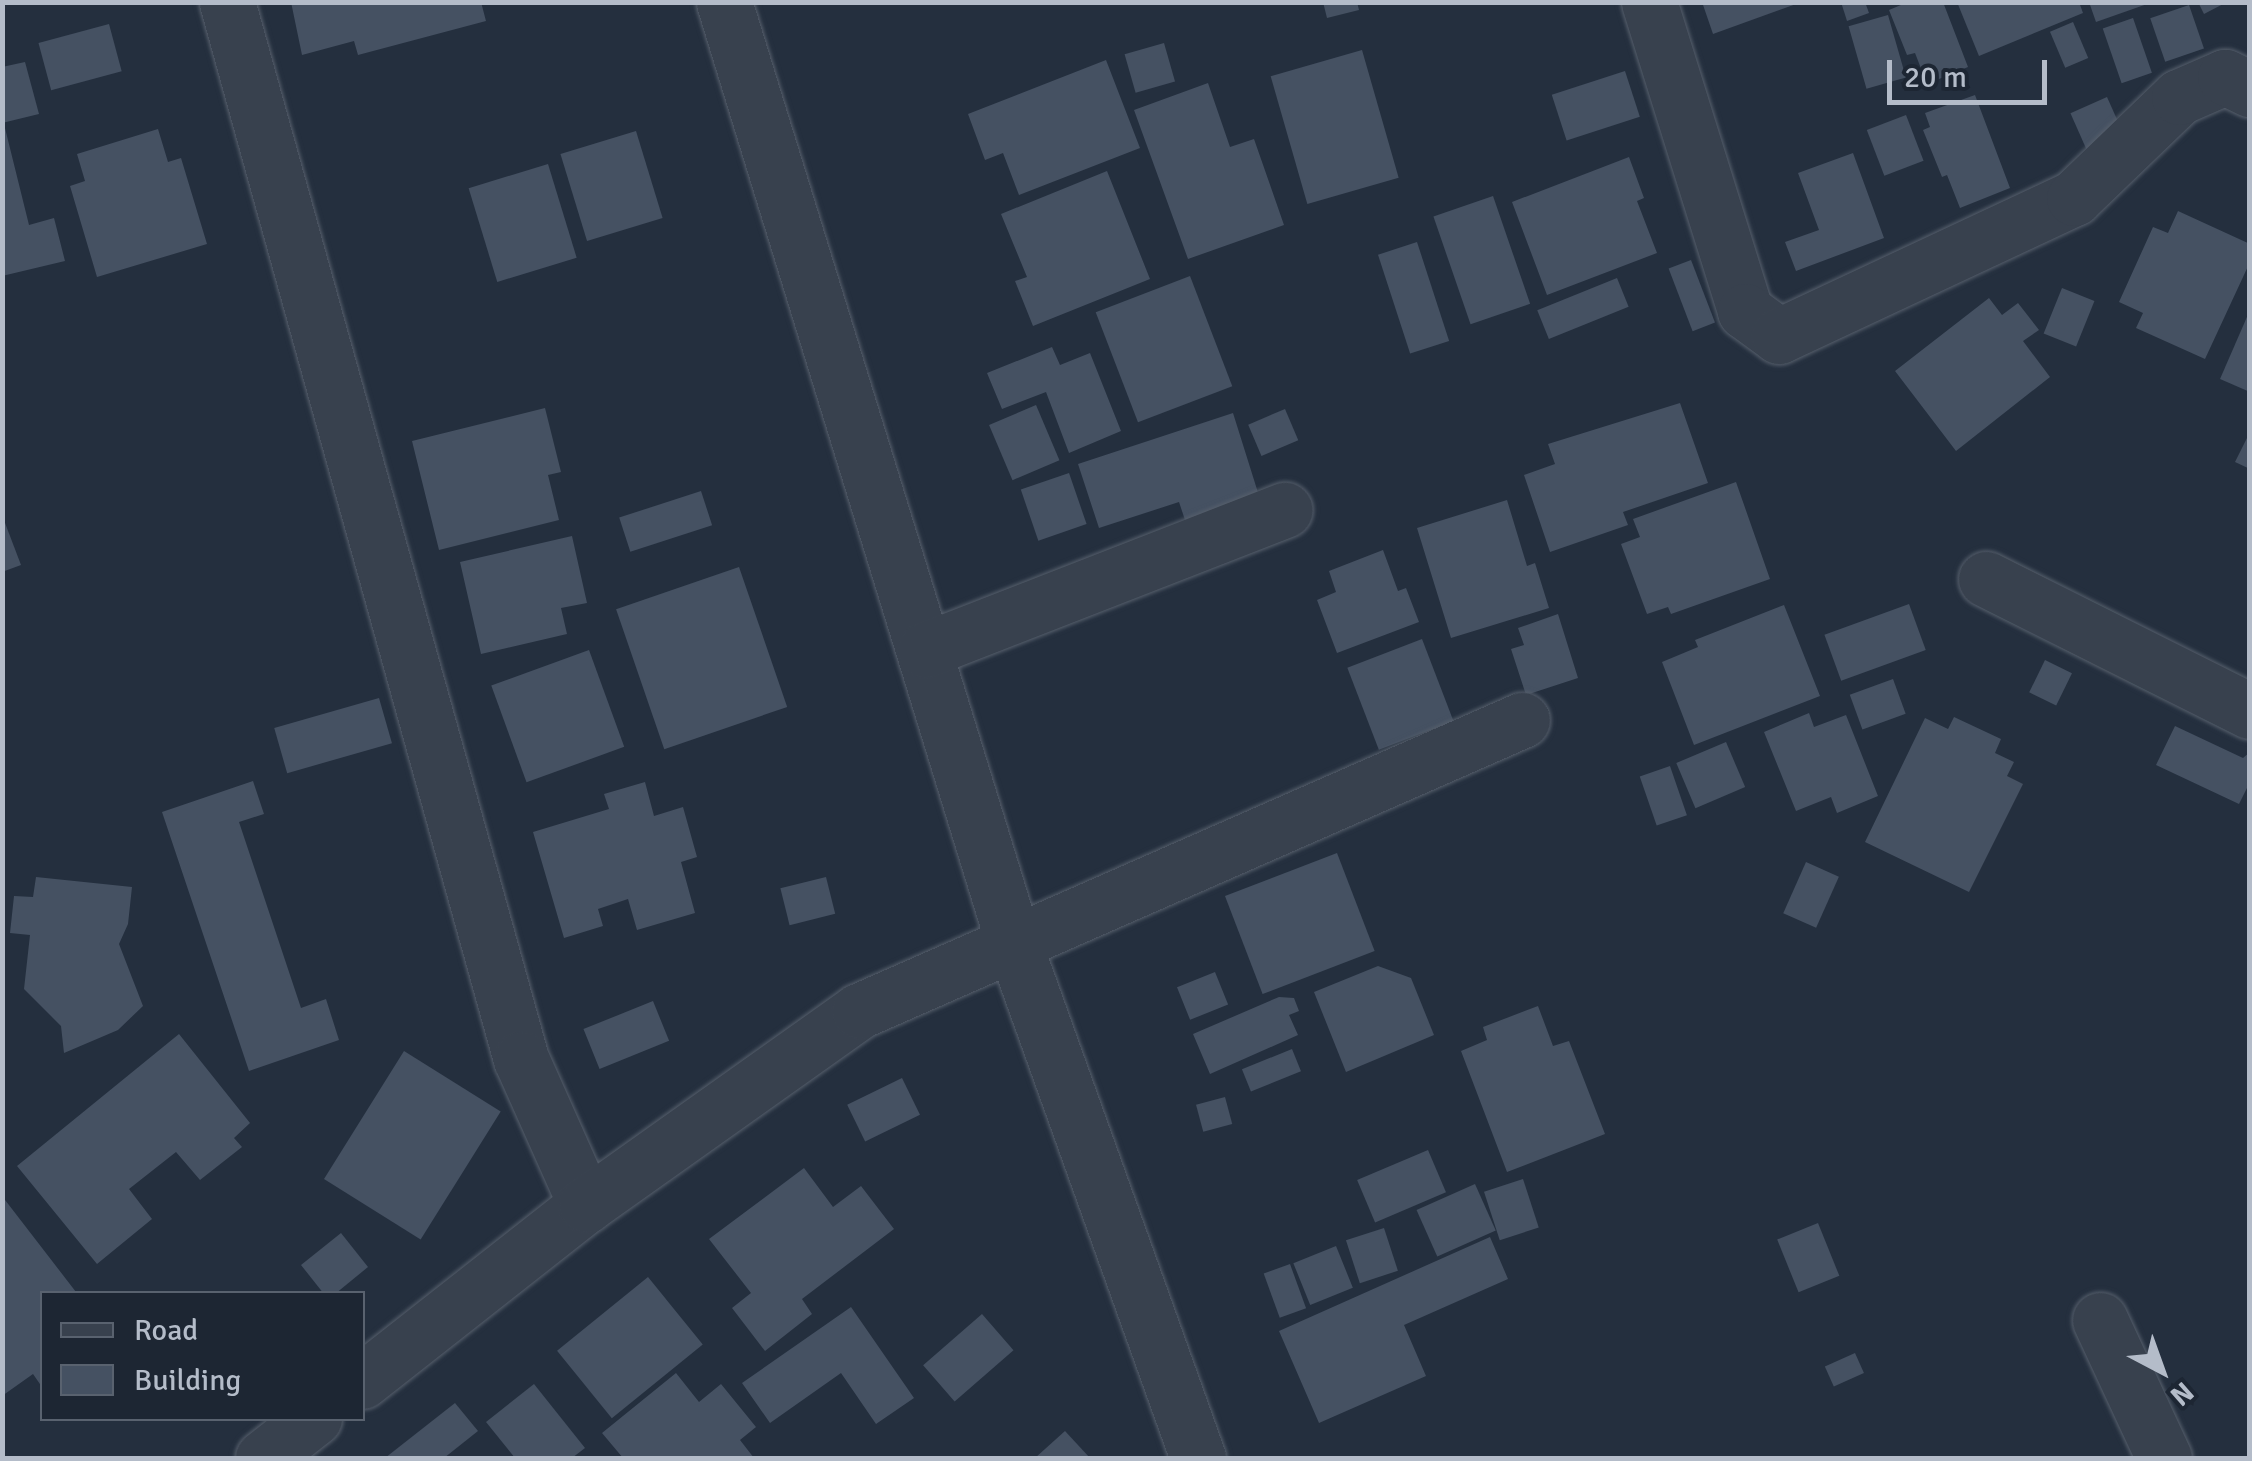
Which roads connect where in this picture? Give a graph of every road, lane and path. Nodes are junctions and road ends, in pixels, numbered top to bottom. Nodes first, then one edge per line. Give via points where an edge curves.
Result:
1 (227, 2) edge
2 (724, 2) edge
3 (1649, 2) edge
4 (2250, 89) edge
5 (1285, 510) dead end
6 (1986, 579) dead end
7 (926, 650) junction
8 (2250, 711) edge
9 (1522, 720) dead end
10 (1014, 944) junction
11 (586, 1205) junction
12 (2100, 1320) dead end
13 (365, 1379) edge
14 (310, 1421) edge
15 (263, 1458) edge
16 (1198, 1458) edge
17 (2164, 1458) edge

1 - 11 street via 521,1060
2 - 7 street
3 - 4 street via 1745,310 1778,336 2074,198 2179,98 2226,77
5 - 7 street
6 - 8 street
7 - 10 street
9 - 10 street
10 - 11 street via 859,1011
10 - 16 street
11 - 13 street
12 - 17 street
14 - 15 street

